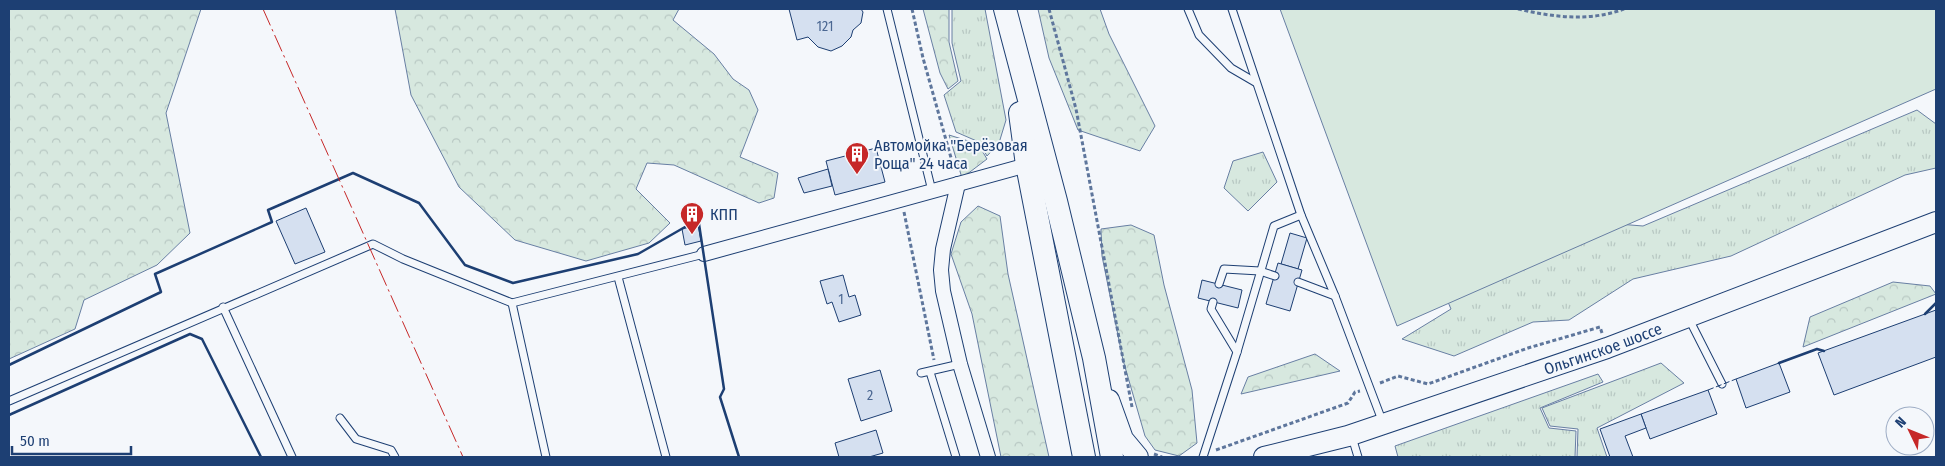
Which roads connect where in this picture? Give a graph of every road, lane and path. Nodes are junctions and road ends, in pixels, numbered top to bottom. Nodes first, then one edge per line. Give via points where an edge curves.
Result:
1 (886, 9) edge
2 (912, 9) edge
3 (1049, 9) edge
4 (1188, 9) edge
5 (1232, 9) edge
6 (1518, 9) edge
7 (1624, 9) edge
8 (1006, 16) edge
9 (1256, 82) junction
10 (1027, 165) junction
11 (958, 184) junction
12 (932, 191) junction
13 (902, 199) junction
14 (1301, 215) junction
15 (1936, 222) edge
16 (704, 254) joint
17 (1260, 271) junction
18 (1275, 276) dead end
19 (618, 277) junction
20 (1298, 282) dead end
21 (1219, 284) dead end
22 (1335, 296) junction
23 (1213, 302) dead end
24 (512, 303) junction
25 (223, 308) junction
26 (1688, 317) junction
27 (1607, 348) junction
28 (1237, 352) junction
29 (1094, 358) junction
30 (960, 364) junction
31 (933, 371) junction
32 (921, 373) dead end
33 (1722, 384) dead end
34 (1370, 387) junction
35 (9, 401) edge
36 (1133, 412) dead end
37 (340, 418) dead end
38 (1384, 424) junction
39 (1350, 435) junction
40 (1204, 455) edge
41 (292, 457) edge
42 (395, 457) edge
43 (545, 457) edge
44 (666, 457) edge
45 (956, 457) edge
46 (988, 457) edge
47 (1084, 457) edge
48 (1112, 457) edge
49 (1138, 457) edge
50 (1264, 457) edge
51 (1302, 457) edge
52 (1358, 457) edge

1 - 12 lane
2 - 11 path
3 - 36 path via 1076,110
4 - 9 lane via 1198,35 1231,68
5 - 9 lane
6 - 7 path via 1541,14 1593,17
8 - 10 main road
8 - 29 main road
9 - 14 lane
10 - 11 street
10 - 47 main road
11 - 12 street
11 - 30 street via 941,270
12 - 13 street
13 - 16 street
13 - 31 path
14 - 17 lane via 1274,226
14 - 22 lane
15 - 26 main road, Ольгинское шоссе
16 - 19 lane
17 - 18 lane
17 - 21 lane via 1224,270
17 - 28 lane
19 - 24 lane
19 - 44 lane
20 - 22 lane
22 - 34 lane
23 - 28 lane via 1211,309
24 - 25 lane via 373,244
24 - 43 lane
25 - 35 lane
25 - 41 lane
26 - 27 main road, Ольгинское шоссе
26 - 33 lane
27 - 34 path via 1600,327 1528,348 1428,384 1398,376
27 - 38 main road, Ольгинское шоссе
28 - 40 lane
29 - 48 main road
29 - 49 main road via 1122,439
30 - 31 lane
30 - 46 street
31 - 32 lane
31 - 45 lane
34 - 38 lane
34 - 40 path via 1355,392 1348,403
37 - 42 lane via 356,439 391,450
38 - 39 main road, Ольгинское шоссе
39 - 50 main road, Ольгинское шоссе
39 - 51 main road
39 - 52 lane

